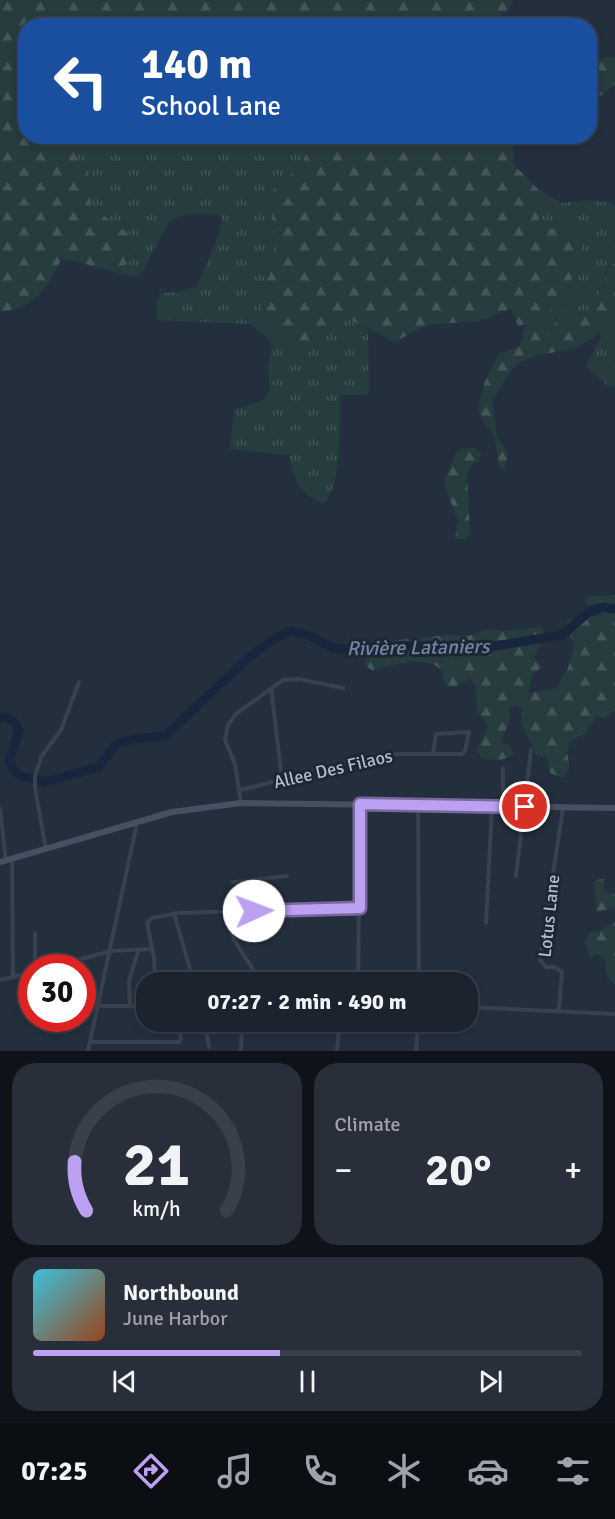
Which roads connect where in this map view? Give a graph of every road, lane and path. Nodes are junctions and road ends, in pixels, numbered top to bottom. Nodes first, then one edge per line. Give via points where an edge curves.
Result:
1 (79, 682) dead end
2 (271, 687) junction
3 (344, 688) dead end
4 (531, 750) dead end
5 (433, 754) junction
6 (503, 768) dead end
7 (282, 779) junction
8 (241, 790) junction
9 (242, 803) junction
10 (360, 804) junction
11 (418, 804) junction
12 (492, 806) junction
13 (503, 807) junction
14 (525, 807) junction
15 (563, 808) junction
16 (615, 808) edge
17 (0, 809) edge
18 (137, 822) junction
19 (46, 850) junction
20 (6, 861) edge
21 (287, 876) dead end
22 (516, 876) dead end
23 (253, 880) junction
24 (232, 882) dead end
25 (360, 908) junction
26 (254, 911) junction
27 (230, 912) junction
28 (176, 913) junction
29 (486, 923) dead end
30 (36, 933) dead end
31 (140, 949) junction
32 (151, 949) junction
33 (111, 951) junction
34 (35, 954) edge
35 (96, 955) edge
36 (154, 972) edge
37 (191, 972) edge
38 (253, 972) edge
39 (358, 972) edge
40 (419, 972) edge
41 (18, 975) edge
42 (14, 976) junction
43 (0, 980) edge
44 (96, 1006) joint
45 (130, 1006) junction
46 (136, 1006) edge
47 (478, 1007) edge
48 (559, 1009) junction
49 (615, 1014) edge
50 (92, 1032) edge
51 (180, 1032) edge
52 (207, 1032) edge
53 (242, 1032) edge
54 (339, 1032) edge
55 (417, 1032) edge
56 (90, 1042) junction
57 (209, 1047) dead end
58 (88, 1051) edge
59 (241, 1051) edge
60 (337, 1051) edge
61 (416, 1051) edge

1 - 19 street via 61,730 41,757 35,776
2 - 3 street via 283,680 298,679
2 - 7 street
2 - 8 street via 237,714 225,732
4 - 14 street
5 - 5 street, Allee Des Filaos via 462,754 470,734 436,734
5 - 7 street, Allee Des Filaos via 381,754
6 - 13 street
7 - 8 street, Allee Des Filaos
8 - 9 street
9 - 10 main road
9 - 18 main road via 172,812
10 - 11 main road
10 - 25 street
11 - 12 main road
11 - 40 street
12 - 13 main road
12 - 29 street
13 - 14 main road
14 - 15 main road
14 - 22 street
15 - 16 main road
15 - 48 street, Lotus Lane via 540,960 546,967 562,972
17 - 20 street
18 - 19 main road
18 - 33 street
19 - 20 main road
20 - 42 street
21 - 23 street
23 - 24 street
23 - 26 street
25 - 26 street
25 - 39 street
26 - 27 street
27 - 28 street
27 - 38 street via 233,940
28 - 32 street via 148,920
28 - 37 street
30 - 34 street
31 - 32 street
31 - 33 street
31 - 45 street via 129,980
32 - 36 street
33 - 35 street
33 - 44 street
41 - 42 street
42 - 43 street
44 - 45 street
45 - 46 street
47 - 48 street
48 - 49 street
50 - 56 street
51 - 56 street via 179,1042
52 - 57 street
53 - 59 street
54 - 60 street
55 - 61 street
56 - 58 street

